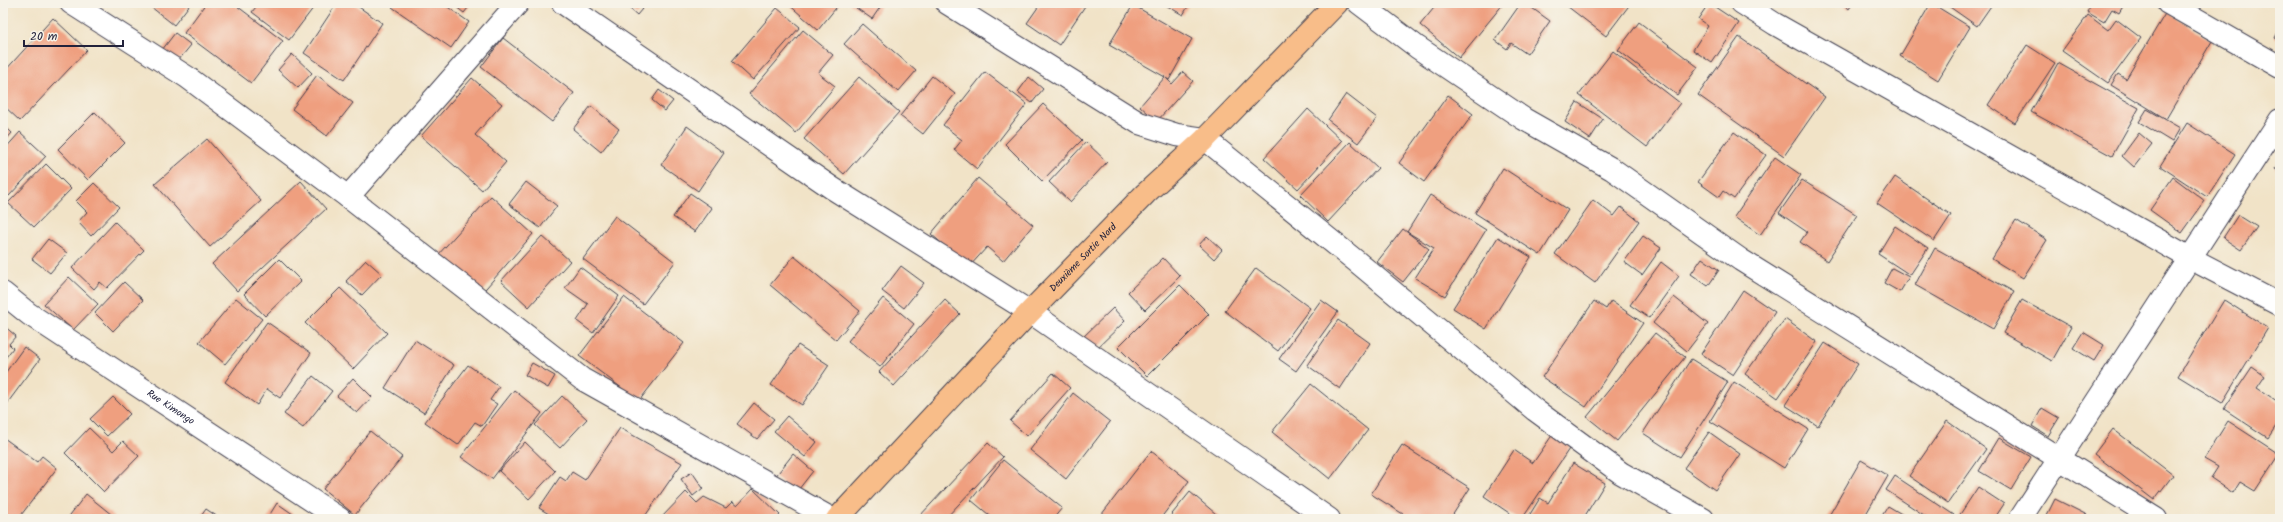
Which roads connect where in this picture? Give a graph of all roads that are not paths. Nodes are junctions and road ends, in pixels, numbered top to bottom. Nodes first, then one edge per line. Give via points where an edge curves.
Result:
1 (72, 3) edge
2 (518, 3) edge
3 (563, 3) edge
4 (947, 3) edge
5 (1337, 3) edge
6 (1359, 3) edge
7 (1742, 3) edge
8 (2168, 3) edge
9 (2280, 67) edge
10 (2280, 120) edge
11 (1205, 139) junction
12 (348, 197) junction
13 (2190, 258) junction
14 (3, 293) edge
15 (2280, 305) edge
16 (1030, 312) junction
17 (2058, 459) junction
18 (340, 519) edge
19 (832, 519) edge
20 (837, 519) edge
21 (1329, 519) edge
22 (1703, 519) edge
23 (2020, 519) edge
24 (2156, 519) edge

1 - 12 street via 187,77
2 - 12 street
3 - 16 street via 832,188
4 - 11 street via 1139,123 1177,135
5 - 11 main road, Deuxième Sortie Nord
6 - 17 street via 1417,48 1524,119 1612,169 1741,260
7 - 13 street via 1774,24
8 - 9 street
10 - 13 street
11 - 16 main road, Deuxième Sortie Nord via 1146,193
11 - 22 street via 1356,260 1534,410 1621,473
12 - 19 street via 582,379
13 - 15 street
13 - 17 street
14 - 18 street, Rue Kimongo via 29,314
16 - 20 main road, Deuxième Sortie Nord
16 - 21 street
17 - 23 street
17 - 24 street

